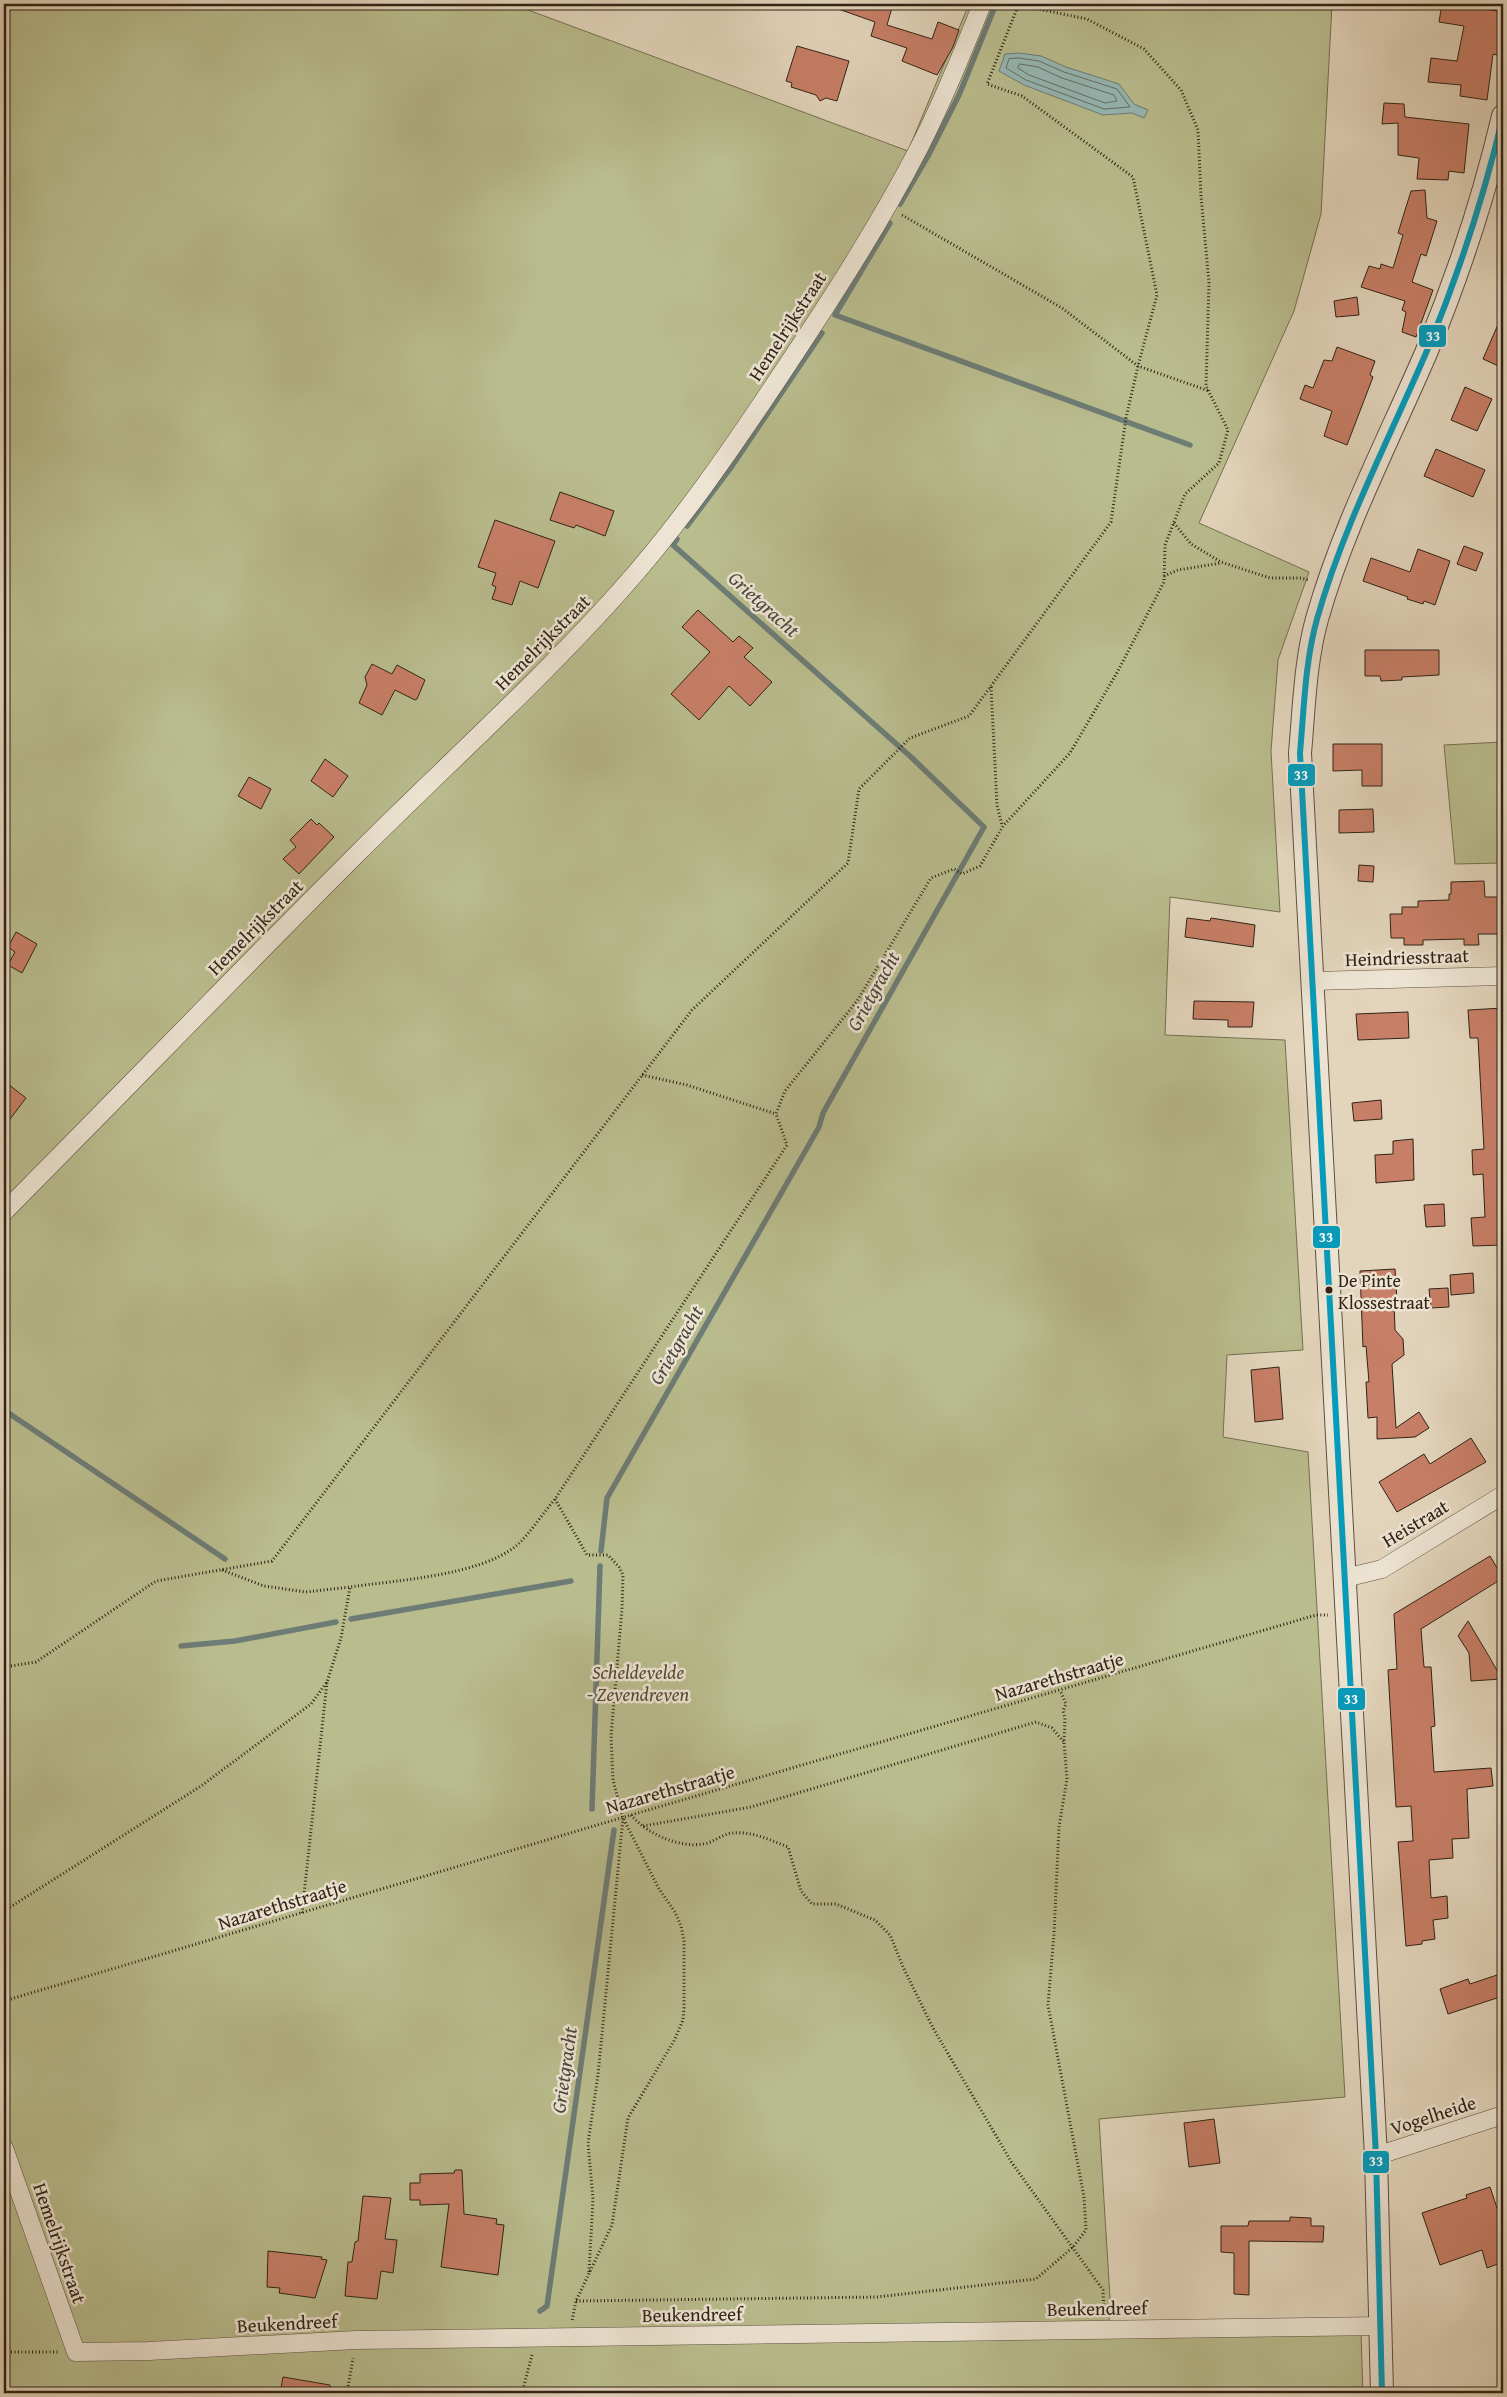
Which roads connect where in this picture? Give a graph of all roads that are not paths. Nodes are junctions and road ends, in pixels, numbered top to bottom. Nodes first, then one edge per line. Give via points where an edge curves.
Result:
1 (982, 4) edge
2 (1503, 116) edge
3 (1503, 976) edge
4 (1313, 981) junction
5 (4, 1212) edge
6 (1503, 1495) edge
7 (1345, 1578) junction
8 (1503, 2115) edge
9 (4, 2148) edge
10 (1376, 2156) junction
11 (1382, 2326) junction
12 (76, 2352) joint
13 (1382, 2393) edge

1 - 5 street, Hemelrijkstraat via 920,145 849,270 743,433 623,588
2 - 4 street via 1461,262 1336,560 1317,620 1300,753
3 - 4 street, Heindriesstraat
4 - 7 street
6 - 7 street, Heistraat via 1382,1569
7 - 10 street
8 - 10 street, Vogelheide
9 - 12 street, Hemelrijkstraat
10 - 11 street
11 - 12 street, Beukendreef via 356,2340
11 - 13 street

